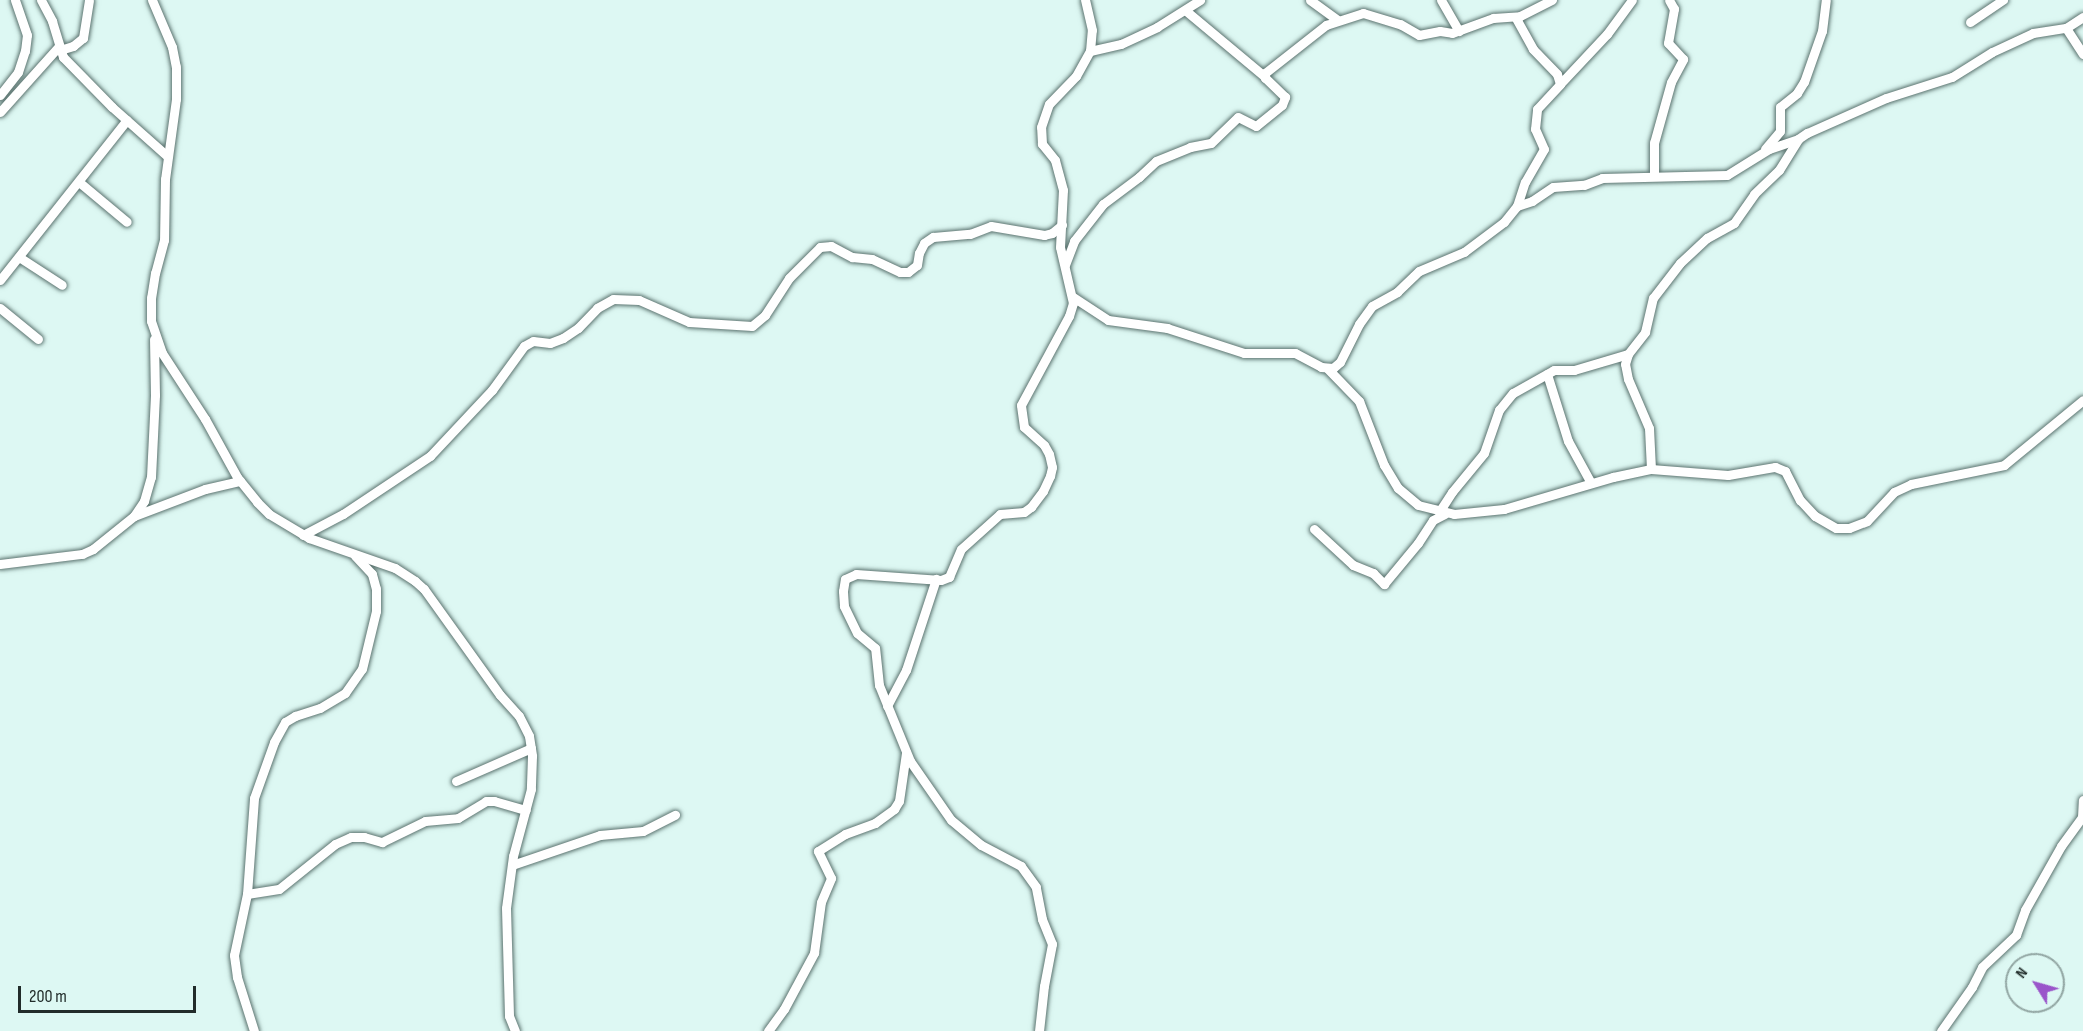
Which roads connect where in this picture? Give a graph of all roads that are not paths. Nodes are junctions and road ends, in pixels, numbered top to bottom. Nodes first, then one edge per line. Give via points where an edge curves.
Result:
1 (15, 0) edge
2 (41, 0) edge
3 (89, 0) edge
4 (152, 0) edge
5 (1085, 0) edge
6 (1200, 0) edge
7 (1310, 0) edge
8 (1441, 0) edge
9 (1552, 0) edge
10 (1632, 0) edge
11 (1669, 0) edge
12 (1826, 0) edge
13 (2003, 0) edge
14 (1185, 10) junction
15 (2083, 17) edge
16 (1516, 18) junction
17 (1338, 20) junction
18 (1970, 22) dead end
19 (2066, 28) junction
20 (1459, 31) junction
21 (60, 48) junction
22 (1090, 51) junction
23 (2083, 54) edge
24 (1264, 76) junction
25 (1560, 84) junction
26 (0, 95) edge
27 (0, 112) edge
28 (127, 120) junction
29 (1798, 139) junction
30 (1759, 155) junction
31 (167, 156) junction
32 (1654, 176) junction
33 (79, 182) junction
34 (1517, 206) junction
35 (127, 222) dead end
36 (1062, 226) junction
37 (1086, 228) junction
38 (19, 257) junction
39 (1065, 265) junction
40 (0, 279) edge
41 (62, 285) dead end
42 (1073, 297) junction
43 (0, 308) edge
44 (1086, 308) junction
45 (1072, 309) junction
46 (155, 336) junction
47 (38, 339) dead end
48 (1629, 354) junction
49 (1328, 369) junction
50 (1547, 374) junction
51 (2083, 400) edge
52 (1651, 469) junction
53 (240, 481) junction
54 (1591, 483) junction
55 (1442, 513) junction
56 (134, 516) junction
57 (1314, 529) dead end
58 (303, 535) junction
59 (353, 554) junction
60 (0, 564) edge
61 (936, 579) junction
62 (887, 706) junction
63 (531, 748) junction
64 (906, 753) junction
65 (456, 781) dead end
66 (2083, 800) edge
67 (526, 810) junction
68 (675, 814) dead end
69 (512, 865) junction
70 (247, 894) junction
71 (254, 1031) edge
72 (515, 1031) edge
73 (768, 1031) edge
74 (1039, 1031) edge
75 (1941, 1031) edge

1 - 26 street via 27,35 25,51 18,72
2 - 21 street
3 - 21 street via 83,38
4 - 31 street via 176,67 176,99
5 - 22 street via 1092,30
6 - 14 street
7 - 17 street
8 - 20 street
9 - 16 street
10 - 25 street via 1607,34
11 - 32 street via 1674,15 1668,43 1683,59 1671,82 1654,143
12 - 30 street via 1821,37 1804,82 1793,98 1780,107 1780,131
13 - 18 street
14 - 22 street via 1121,44
14 - 24 street
15 - 19 street
16 - 20 street via 1492,18
16 - 25 street via 1533,49 1557,74
17 - 20 street via 1364,13 1400,24 1419,36
17 - 24 street via 1314,33
19 - 23 street
19 - 29 street via 2033,33 1952,77 1886,98
21 - 27 street
21 - 28 street via 70,65
22 - 36 street via 1076,76 1049,104 1041,127 1042,144 1055,160 1061,181
24 - 37 street via 1285,97 1282,105 1256,126 1238,117 1210,143 1156,161 1107,199
25 - 34 street via 1536,109 1535,129 1544,149 1525,182
28 - 31 street
28 - 33 street
29 - 30 street
29 - 48 street via 1779,171 1754,194 1734,223 1699,245 1658,290 1645,332
30 - 32 street via 1727,175
31 - 46 street via 164,240 151,298
32 - 34 street via 1558,185
33 - 35 street
33 - 38 street
34 - 49 street via 1504,222 1464,252 1424,267 1396,292 1371,306 1340,362
36 - 37 street
36 - 39 street via 1060,247
36 - 58 street via 1044,235 991,226 970,234 933,237 924,243 917,265 908,272 872,259 852,257 831,246 820,246 752,326 689,322 639,300 613,299 563,338 550,343 533,341 524,346 492,390 430,456 343,514
37 - 39 street via 1072,244
38 - 40 street
38 - 41 street
39 - 42 street
42 - 44 street
42 - 45 street
43 - 47 street
44 - 45 street
44 - 49 street via 1108,320 1167,328 1237,352 1295,353
45 - 61 street via 1021,405 1024,427 1049,454 1052,467 1043,491 1024,512 995,518 961,549 949,577
46 - 53 street via 169,367 205,419
46 - 56 street via 151,477 144,501
48 - 50 street
48 - 52 street via 1625,368 1649,428
49 - 55 street via 1359,401 1384,465 1398,488 1411,501
50 - 54 street via 1568,441
50 - 55 street via 1505,401 1484,453 1452,492
51 - 52 street via 2004,465 1911,483 1894,492 1867,521 1849,528 1836,528 1815,516 1780,469 1728,475
52 - 54 street
53 - 56 street via 205,489
53 - 58 street via 269,514
54 - 55 street via 1504,509
55 - 57 street via 1384,584 1373,573 1357,569
56 - 60 street via 82,554
58 - 59 street
59 - 63 street via 395,568 424,589 519,716
59 - 70 street via 372,574 376,589 376,611 362,669 345,693 320,708 295,716 280,730 254,798
61 - 62 street via 906,670
61 - 62 street via 856,574 845,579 844,606 857,633 875,648 877,676
62 - 64 street
63 - 65 street
63 - 67 street via 533,775
64 - 73 street via 899,801 894,810 818,851 831,878 821,902 814,953
64 - 74 street via 956,825 981,845 1021,866 1033,880 1052,944
66 - 75 street via 2082,817 2025,910 2016,935 1982,967
67 - 69 street
67 - 70 street via 486,801 458,818 425,821 382,842 351,837 335,844 279,889
68 - 69 street via 643,831 600,835
69 - 72 street via 506,908 507,986 509,1016
70 - 71 street via 234,955

